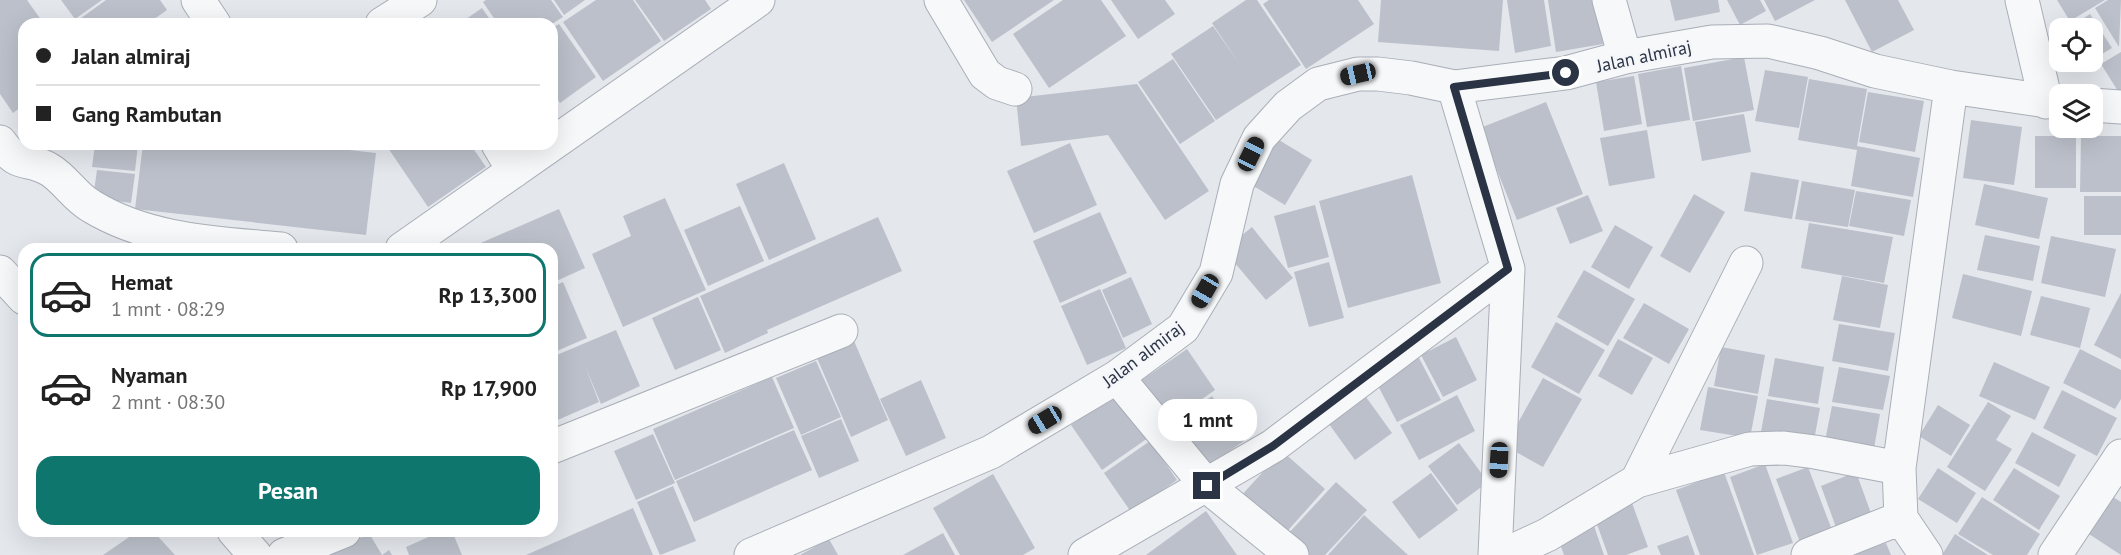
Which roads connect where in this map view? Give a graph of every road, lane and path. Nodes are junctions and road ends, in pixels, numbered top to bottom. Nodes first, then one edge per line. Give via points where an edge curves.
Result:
1 (198, 0) edge
2 (758, 0) edge
3 (941, 0) edge
4 (1609, 0) edge
5 (2022, 0) edge
6 (210, 18) edge
7 (1625, 57) junction
8 (1454, 87) junction
9 (1951, 87) junction
10 (1015, 89) dead end
11 (2049, 89) edge
12 (2049, 101) edge
13 (2103, 106) edge
14 (2121, 107) edge
15 (558, 125) edge
16 (12, 148) edge
17 (519, 150) edge
18 (506, 158) edge
19 (223, 243) edge
20 (409, 243) edge
21 (1746, 263) dead end
22 (1508, 269) junction
23 (0, 272) edge
24 (18, 292) edge
25 (841, 331) dead end
26 (1117, 377) junction
27 (558, 445) edge
28 (2121, 456) edge
29 (1899, 468) junction
30 (1637, 481) junction
31 (1207, 486) junction
32 (1901, 518) junction
33 (239, 537) edge
34 (329, 537) edge
35 (1551, 545) edge
36 (1281, 549) edge
37 (255, 555) edge
38 (284, 555) edge
39 (751, 555) edge
40 (1085, 555) edge
41 (1495, 555) edge
42 (1504, 555) edge
43 (1808, 555) edge
44 (1926, 555) edge
45 (2055, 555) edge

1 - 6 street
2 - 15 street
3 - 10 street via 985,74
4 - 7 street
5 - 11 street
7 - 8 street, Jalan almiraj via 1566,73
7 - 9 street, Jalan almiraj via 1712,42 1768,41 1875,71
8 - 22 street
8 - 26 street, Jalan almiraj via 1412,78 1358,74 1318,84 1288,106 1259,138 1237,184 1216,273 1183,328
9 - 12 street, Jalan almiraj
9 - 29 street
13 - 14 street
16 - 19 street via 50,170 88,205 124,224 184,239
17 - 18 street
18 - 20 street
21 - 30 street
22 - 31 street via 1273,446
22 - 41 street
23 - 24 street
25 - 27 street
26 - 31 street
26 - 39 street, Jalan almiraj via 991,452
28 - 45 street
29 - 30 street via 1784,448 1750,449
29 - 32 street
30 - 35 street
31 - 36 street
31 - 40 street
32 - 43 street
32 - 44 street
33 - 37 street
34 - 38 street
35 - 42 street

